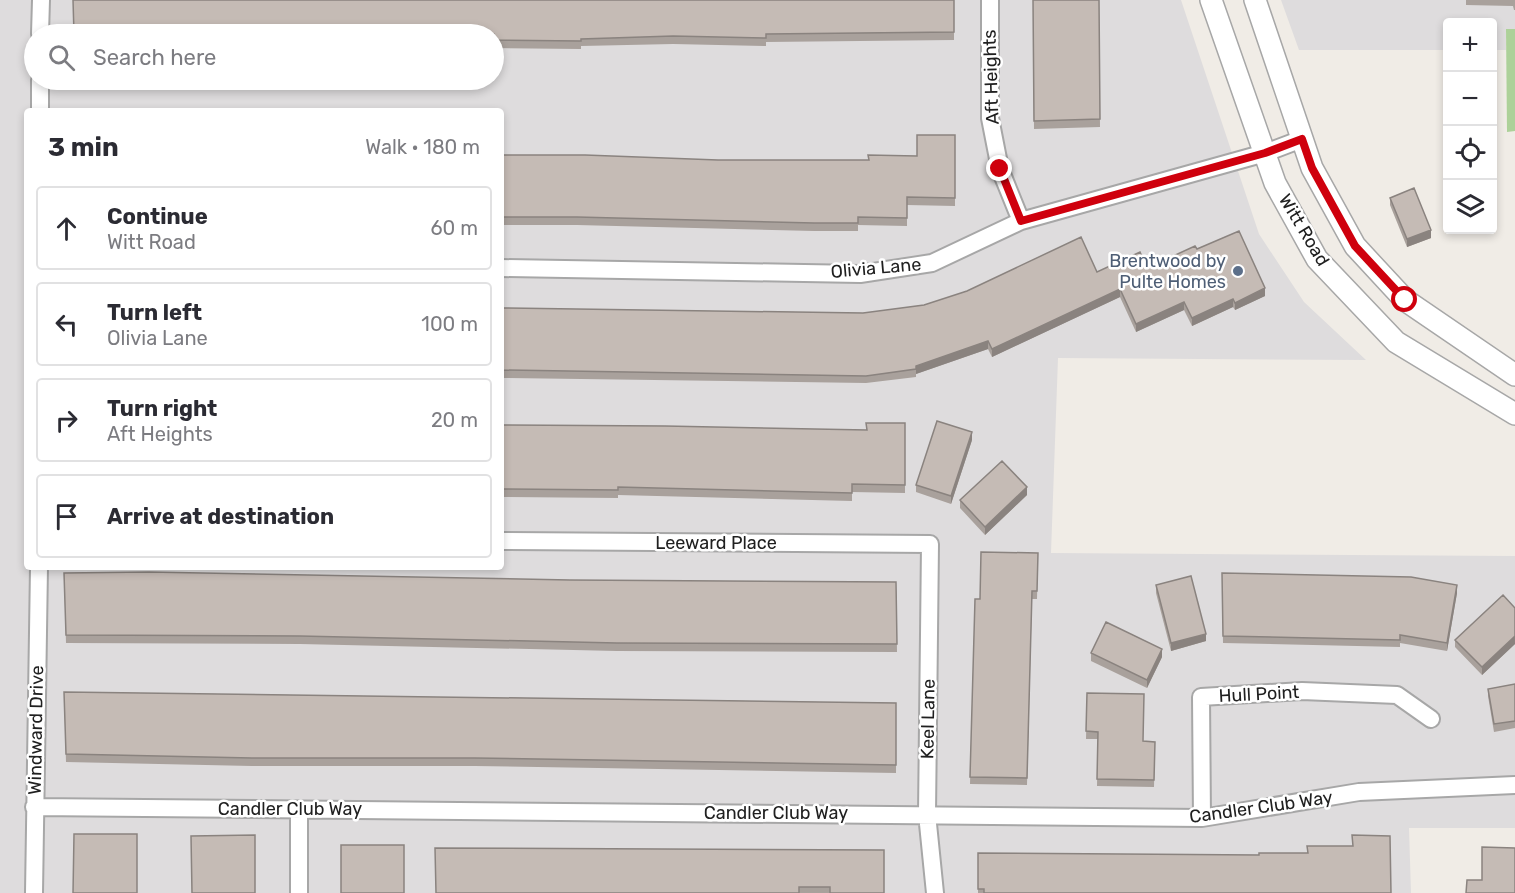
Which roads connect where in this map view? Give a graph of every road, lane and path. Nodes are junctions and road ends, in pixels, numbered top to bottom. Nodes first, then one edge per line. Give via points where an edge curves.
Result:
1 (41, 0) edge
2 (990, 0) edge
3 (1211, 0) edge
4 (1255, 0) edge
5 (40, 24) edge
6 (40, 90) edge
7 (40, 108) edge
8 (1302, 139) junction
9 (1265, 153) junction
10 (1021, 221) junction
11 (504, 268) edge
12 (1487, 356) junction
13 (1515, 375) edge
14 (1466, 384) junction
15 (1515, 414) edge
16 (504, 541) edge
17 (930, 544) joint
18 (39, 570) edge
19 (1431, 719) dead end
20 (1515, 785) edge
21 (34, 807) junction
22 (299, 810) junction
23 (927, 814) junction
24 (1202, 818) junction
25 (34, 893) edge
26 (299, 893) edge
27 (935, 893) edge

1 - 5 street
2 - 10 street, Aft Heights via 990,118 1000,169
3 - 9 street, Witt Road
4 - 8 street, Witt Road
6 - 7 street
8 - 9 street, Olivia Lane
8 - 12 street, Witt Road via 1312,168 1355,246 1405,300
9 - 10 street, Olivia Lane
9 - 14 street, Witt Road via 1275,183 1317,259 1396,342
10 - 11 street, Olivia Lane via 932,263 860,274
12 - 13 street, Witt Road
12 - 14 street
14 - 15 street, Witt Road
16 - 17 street, Leeward Place
17 - 23 street, Keel Lane
18 - 21 street, Windward Drive
19 - 24 street, Hull Point via 1397,695 1302,691 1201,697
20 - 24 street, Candler Club Way via 1359,792
21 - 22 street, Candler Club Way
21 - 25 street, Windward Drive
22 - 23 street, Candler Club Way
22 - 26 street
23 - 24 street, Candler Club Way
23 - 27 street, Keel Lane

